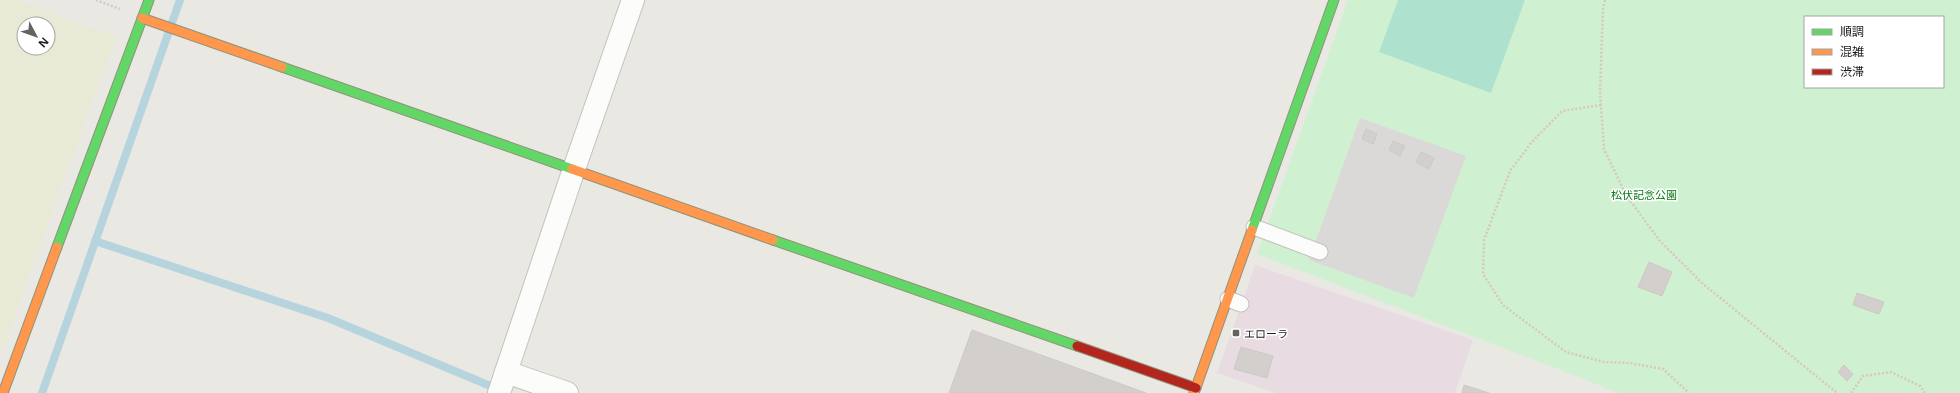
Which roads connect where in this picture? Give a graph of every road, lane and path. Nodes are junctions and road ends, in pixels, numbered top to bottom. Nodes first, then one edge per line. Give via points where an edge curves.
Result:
1 (149, 0) edge
2 (633, 0) edge
3 (1334, 0) edge
4 (1605, 0) edge
5 (142, 18) junction
6 (1601, 105) junction
7 (574, 169) junction
8 (1254, 227) junction
9 (1320, 252) dead end
10 (506, 372) junction
11 (1195, 391) edge
12 (3, 393) edge
13 (499, 393) edge
14 (567, 393) edge
15 (1689, 393) edge
16 (1837, 393) edge
17 (1851, 393) edge
18 (1925, 393) edge

1 - 5 street
2 - 7 street
3 - 8 street
4 - 6 path
5 - 7 street
5 - 12 street
6 - 15 path via 1562,111 1510,171 1484,240 1483,274 1503,304 1566,352 1604,362 1663,369
6 - 16 path via 1604,149 1626,195 1660,241 1702,283
7 - 10 street
7 - 11 street
8 - 9 lane
8 - 11 street via 1235,301
10 - 13 street
10 - 14 street
17 - 18 path via 1863,376 1891,372 1920,386

